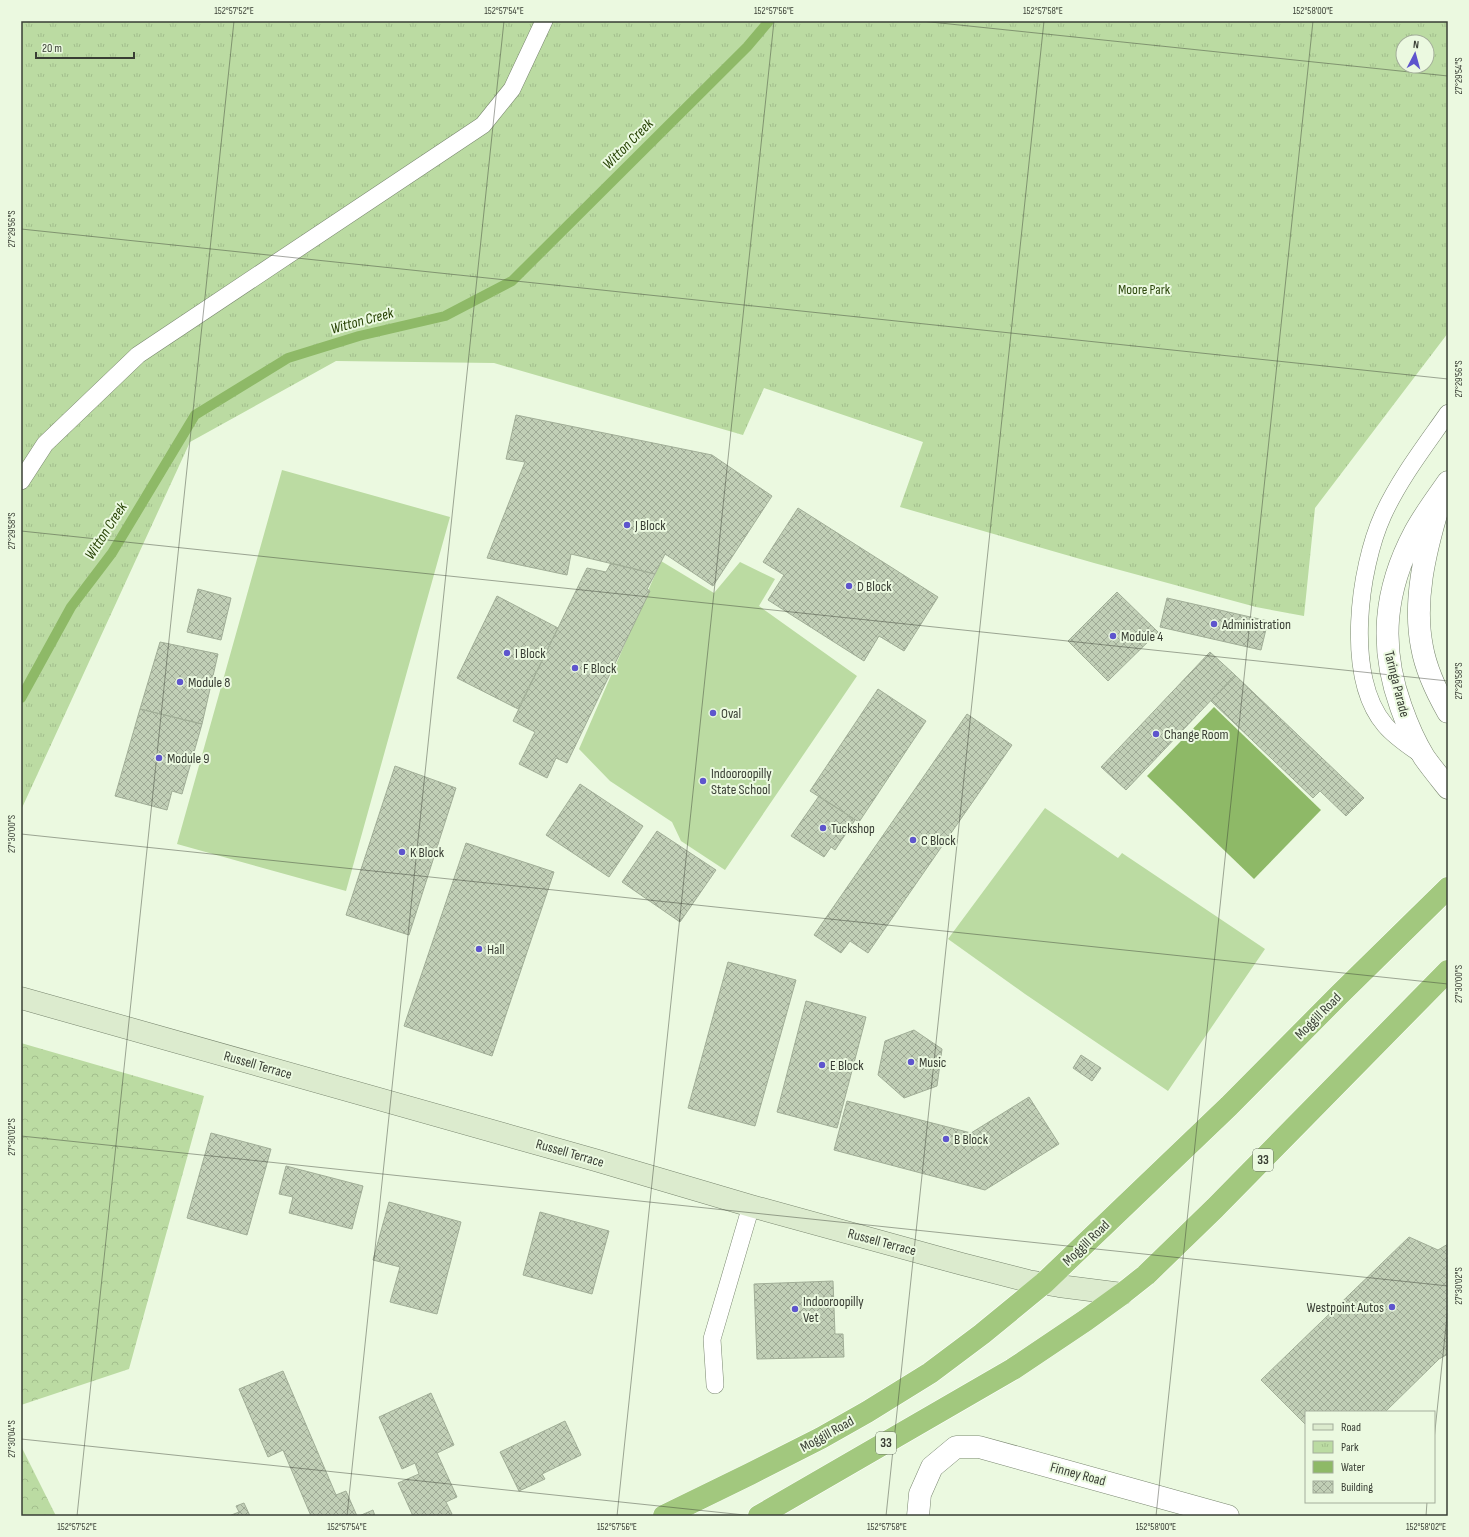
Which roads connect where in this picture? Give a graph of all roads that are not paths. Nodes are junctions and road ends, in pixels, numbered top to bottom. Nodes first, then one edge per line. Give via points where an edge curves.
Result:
1 (544, 21) edge
2 (1448, 413) edge
3 (21, 481) edge
4 (1446, 484) edge
5 (1424, 655) junction
6 (1448, 695) edge
7 (1448, 712) edge
8 (1424, 756) junction
9 (1448, 788) edge
10 (1448, 888) edge
11 (1446, 973) edge
12 (21, 998) edge
13 (750, 1206) junction
14 (1044, 1283) junction
15 (1122, 1294) junction
16 (715, 1385) dead end
17 (664, 1516) edge
18 (759, 1516) edge
19 (918, 1516) edge
20 (1228, 1516) edge

1 - 3 lane via 512,89 483,125 138,355 46,444
2 - 8 lane via 1406,475 1383,515 1368,562 1360,607 1362,669 1374,707 1393,733
4 - 5 street, Taringa Parade via 1430,537 1422,580 1419,619
4 - 8 street, Taringa Parade via 1421,521 1399,568 1387,622 1388,654 1396,692 1411,732
5 - 6 street via 1433,674
5 - 7 street, Taringa Parade via 1435,688
8 - 9 street, Taringa Parade
10 - 14 highway, Moggill Road via 1229,1106
11 - 15 highway, 33 via 1215,1208
12 - 13 main road, Russell Terrace
13 - 14 main road, Russell Terrace via 996,1273
13 - 16 lane via 712,1339
14 - 15 main road, Russell Terrace
14 - 17 highway, Moggill Road via 982,1334 899,1393 821,1438
15 - 18 highway, 33 via 1013,1369
19 - 20 street, Finney Road via 920,1494 932,1467 956,1447 979,1448

